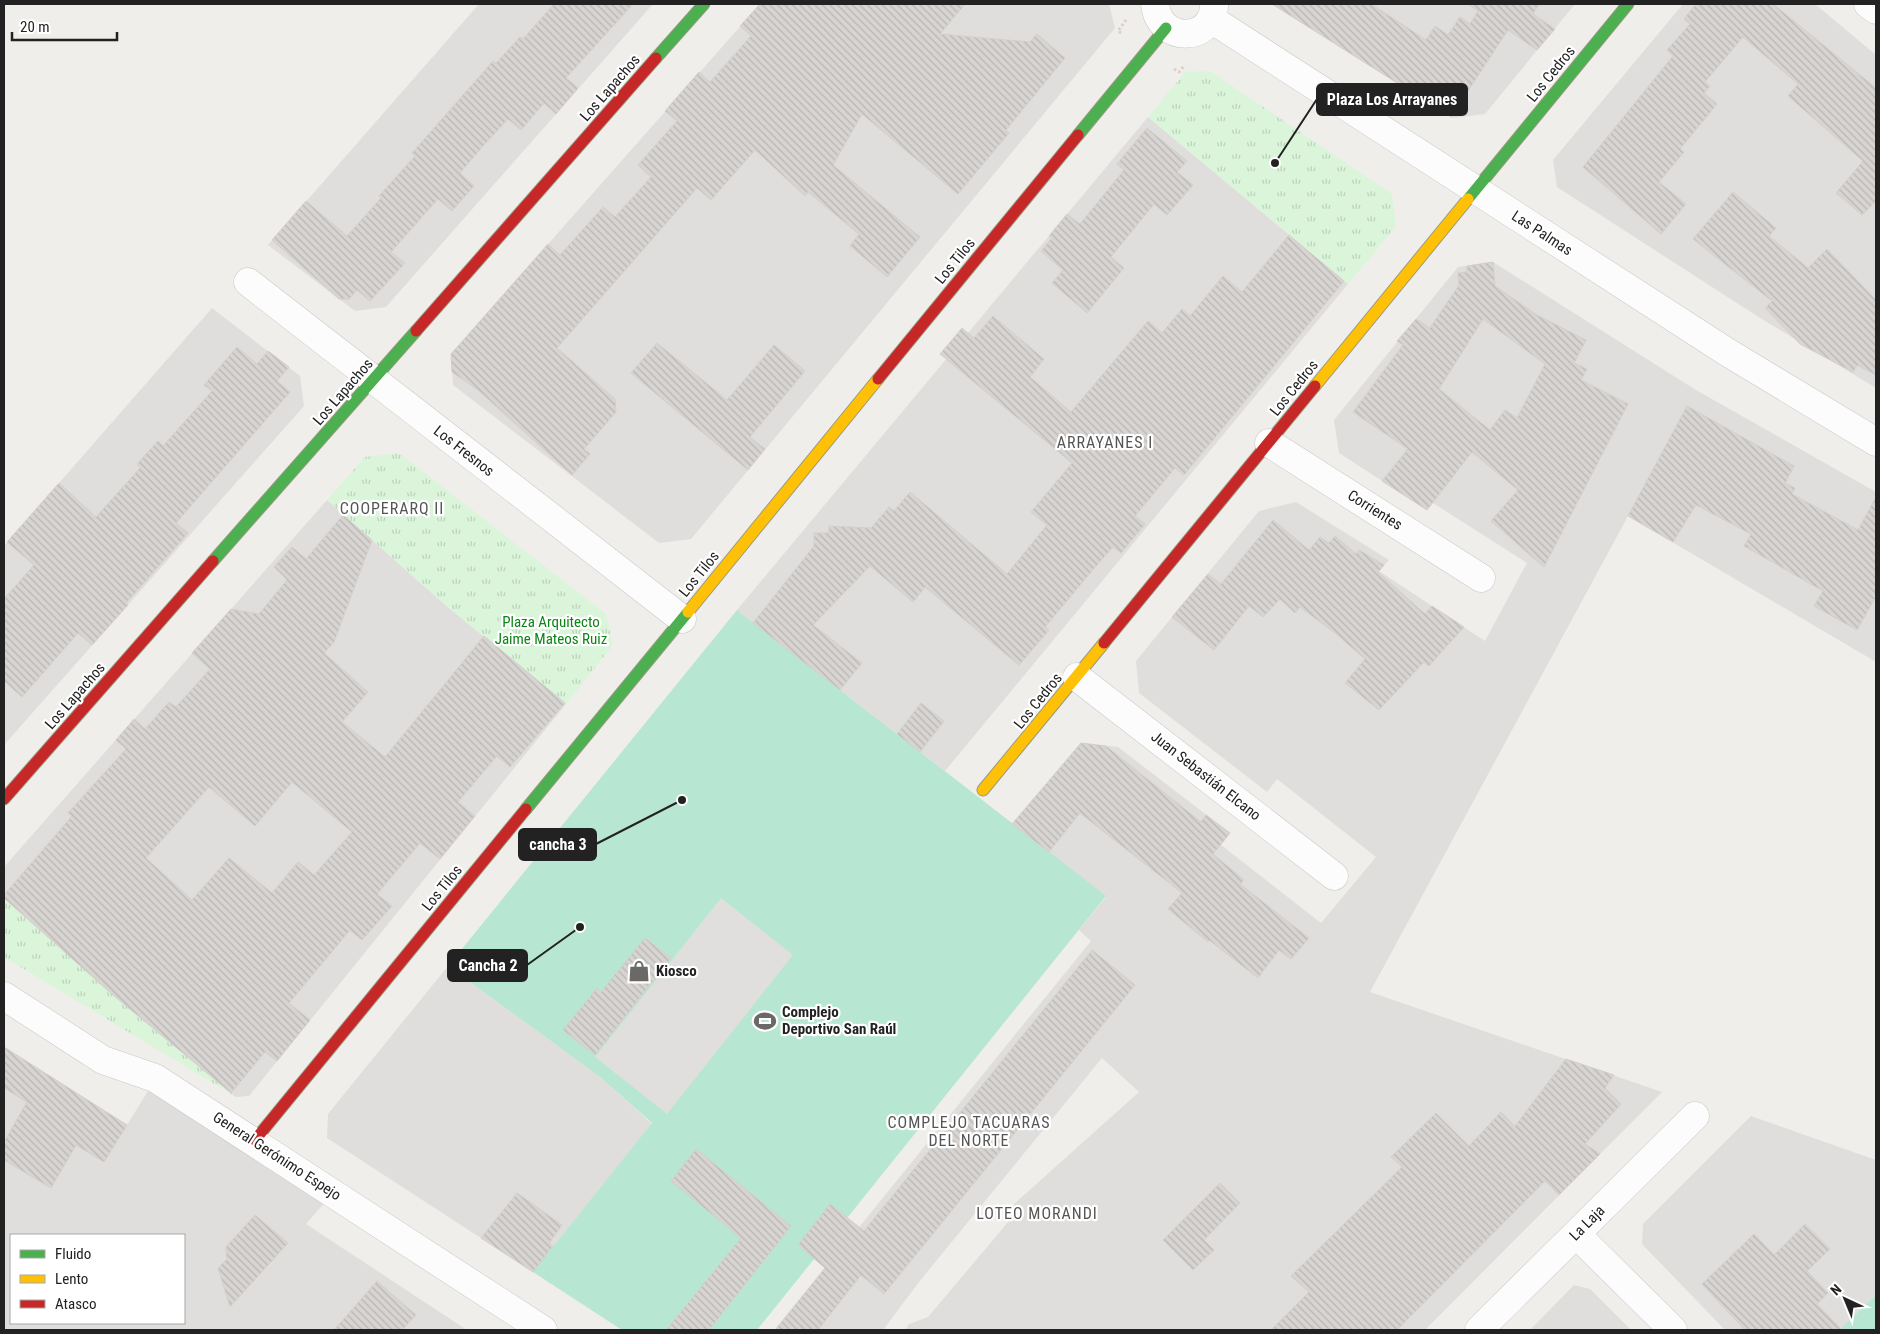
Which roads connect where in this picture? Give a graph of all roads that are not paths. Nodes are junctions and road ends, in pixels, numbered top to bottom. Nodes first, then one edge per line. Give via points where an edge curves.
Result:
1 (704, 4) edge
2 (1628, 4) edge
3 (1868, 4) edge
4 (1876, 10) edge
5 (1213, 11) edge
6 (1160, 16) edge
7 (1476, 190) junction
8 (248, 282) dead end
9 (372, 380) junction
10 (1876, 442) edge
11 (1269, 443) junction
12 (1481, 578) dead end
13 (682, 619) junction
14 (1077, 677) junction
15 (983, 790) dead end
16 (4, 799) edge
17 (1334, 876) dead end
18 (4, 996) edge
19 (1695, 1116) dead end
20 (255, 1140) junction
21 (1576, 1234) junction
22 (543, 1330) edge
23 (1480, 1330) edge
24 (1673, 1330) edge

1 - 9 street, Los Lapachos
2 - 7 street, Los Cedros
3 - 4 street
5 - 6 street via 1205,26 1186,34 1175,33
5 - 7 street, Las Palmas
6 - 13 street, Los Tilos
7 - 10 street, Las Palmas via 1728,352
7 - 11 street, Los Cedros
8 - 9 street, Los Fresnos
9 - 13 street, Los Fresnos
9 - 16 street, Los Lapachos
11 - 12 street, Corrientes
11 - 14 street, Los Cedros
13 - 20 street, Los Tilos
14 - 15 street, Los Cedros
14 - 17 street, Juan Sebastián Elcano
18 - 20 street, General Gerónimo Espejo via 103,1060 156,1078
19 - 21 street, La Laja
20 - 22 street, General Gerónimo Espejo
21 - 23 street, La Laja
21 - 24 street

